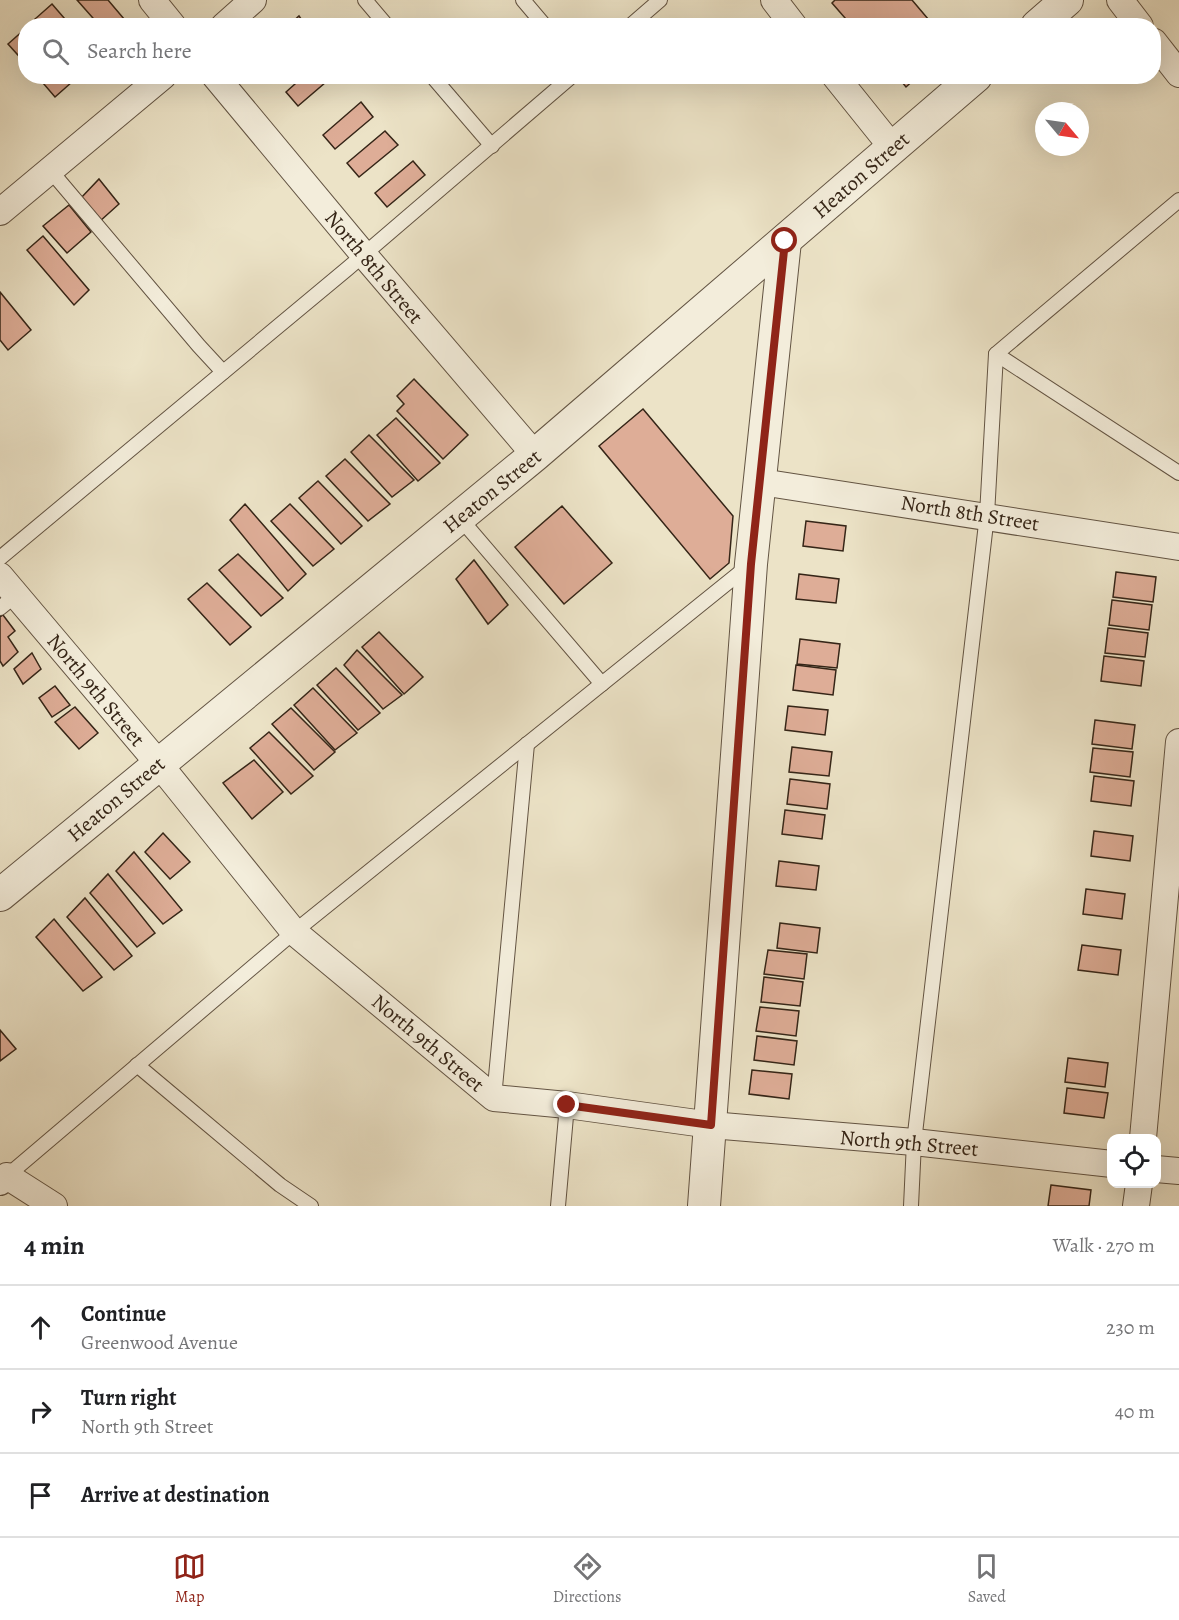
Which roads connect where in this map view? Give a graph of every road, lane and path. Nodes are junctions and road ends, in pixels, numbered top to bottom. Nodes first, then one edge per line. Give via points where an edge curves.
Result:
1 (152, 0) edge
2 (253, 0) edge
3 (365, 0) edge
4 (523, 0) edge
5 (660, 0) edge
6 (774, 0) edge
7 (1067, 0) edge
8 (1120, 0) edge
9 (167, 18) edge
10 (233, 18) edge
11 (380, 18) edge
12 (538, 18) edge
13 (639, 18) edge
14 (788, 18) edge
15 (1046, 18) edge
16 (1134, 18) edge
17 (1161, 51) edge
18 (1179, 74) edge
19 (153, 84) edge
20 (222, 84) edge
21 (439, 84) edge
22 (563, 84) edge
23 (842, 84) edge
24 (967, 84) edge
25 (492, 146) junction
26 (892, 147) junction
27 (50, 171) junction
28 (1179, 200) edge
29 (0, 212) edge
30 (785, 241) junction
31 (364, 255) junction
32 (996, 354) junction
33 (223, 372) junction
34 (535, 455) junction
35 (1179, 473) edge
36 (761, 482) junction
37 (987, 515) junction
38 (459, 517) junction
39 (1179, 547) edge
40 (0, 558) edge
41 (751, 564) junction
42 (5, 593) edge
43 (602, 684) junction
44 (1179, 742) edge
45 (527, 744) junction
46 (159, 764) junction
47 (0, 895) edge
48 (294, 932) junction
49 (137, 1065) junction
50 (494, 1098) junction
51 (567, 1105) junction
52 (711, 1125) junction
53 (1143, 1134) edge
54 (914, 1142) junction
55 (1107, 1163) edge
56 (1161, 1169) edge
57 (1179, 1171) edge
58 (4, 1179) edge
59 (1138, 1188) edge
60 (54, 1206) edge
61 (311, 1206) edge
62 (558, 1206) edge
63 (704, 1206) edge
64 (911, 1206) edge
65 (1136, 1206) edge

1 - 9 street
2 - 10 street
3 - 11 lane
4 - 12 lane
5 - 13 lane
6 - 14 street
7 - 15 street
8 - 16 street
17 - 18 street
19 - 27 street
20 - 31 street, North 8th Street
21 - 25 lane
22 - 25 lane
23 - 26 street
24 - 26 street, Heaton Street
25 - 31 lane
26 - 30 street, Heaton Street
27 - 29 street
27 - 33 lane
28 - 32 lane
30 - 34 street, Heaton Street
30 - 36 street
31 - 33 lane
31 - 34 street, North 8th Street
32 - 35 lane
32 - 37 lane
33 - 40 lane
34 - 38 street, Heaton Street
36 - 37 street, North 8th Street
36 - 41 street
37 - 39 street, North 8th Street
37 - 54 lane
38 - 43 lane
38 - 46 street, Heaton Street
41 - 43 lane
41 - 52 street
42 - 46 street, North 9th Street
43 - 45 lane
44 - 53 street
45 - 48 lane
45 - 50 lane
46 - 47 street, Heaton Street
46 - 48 street, North 9th Street
48 - 49 lane
48 - 50 street, North 9th Street
49 - 58 lane
49 - 61 lane via 280,1185
50 - 51 street, North 9th Street
51 - 52 street, North 9th Street
51 - 62 lane
52 - 54 street, North 9th Street
52 - 63 street
54 - 55 street, North 9th Street
54 - 64 lane
56 - 57 street
58 - 60 street
59 - 65 street

